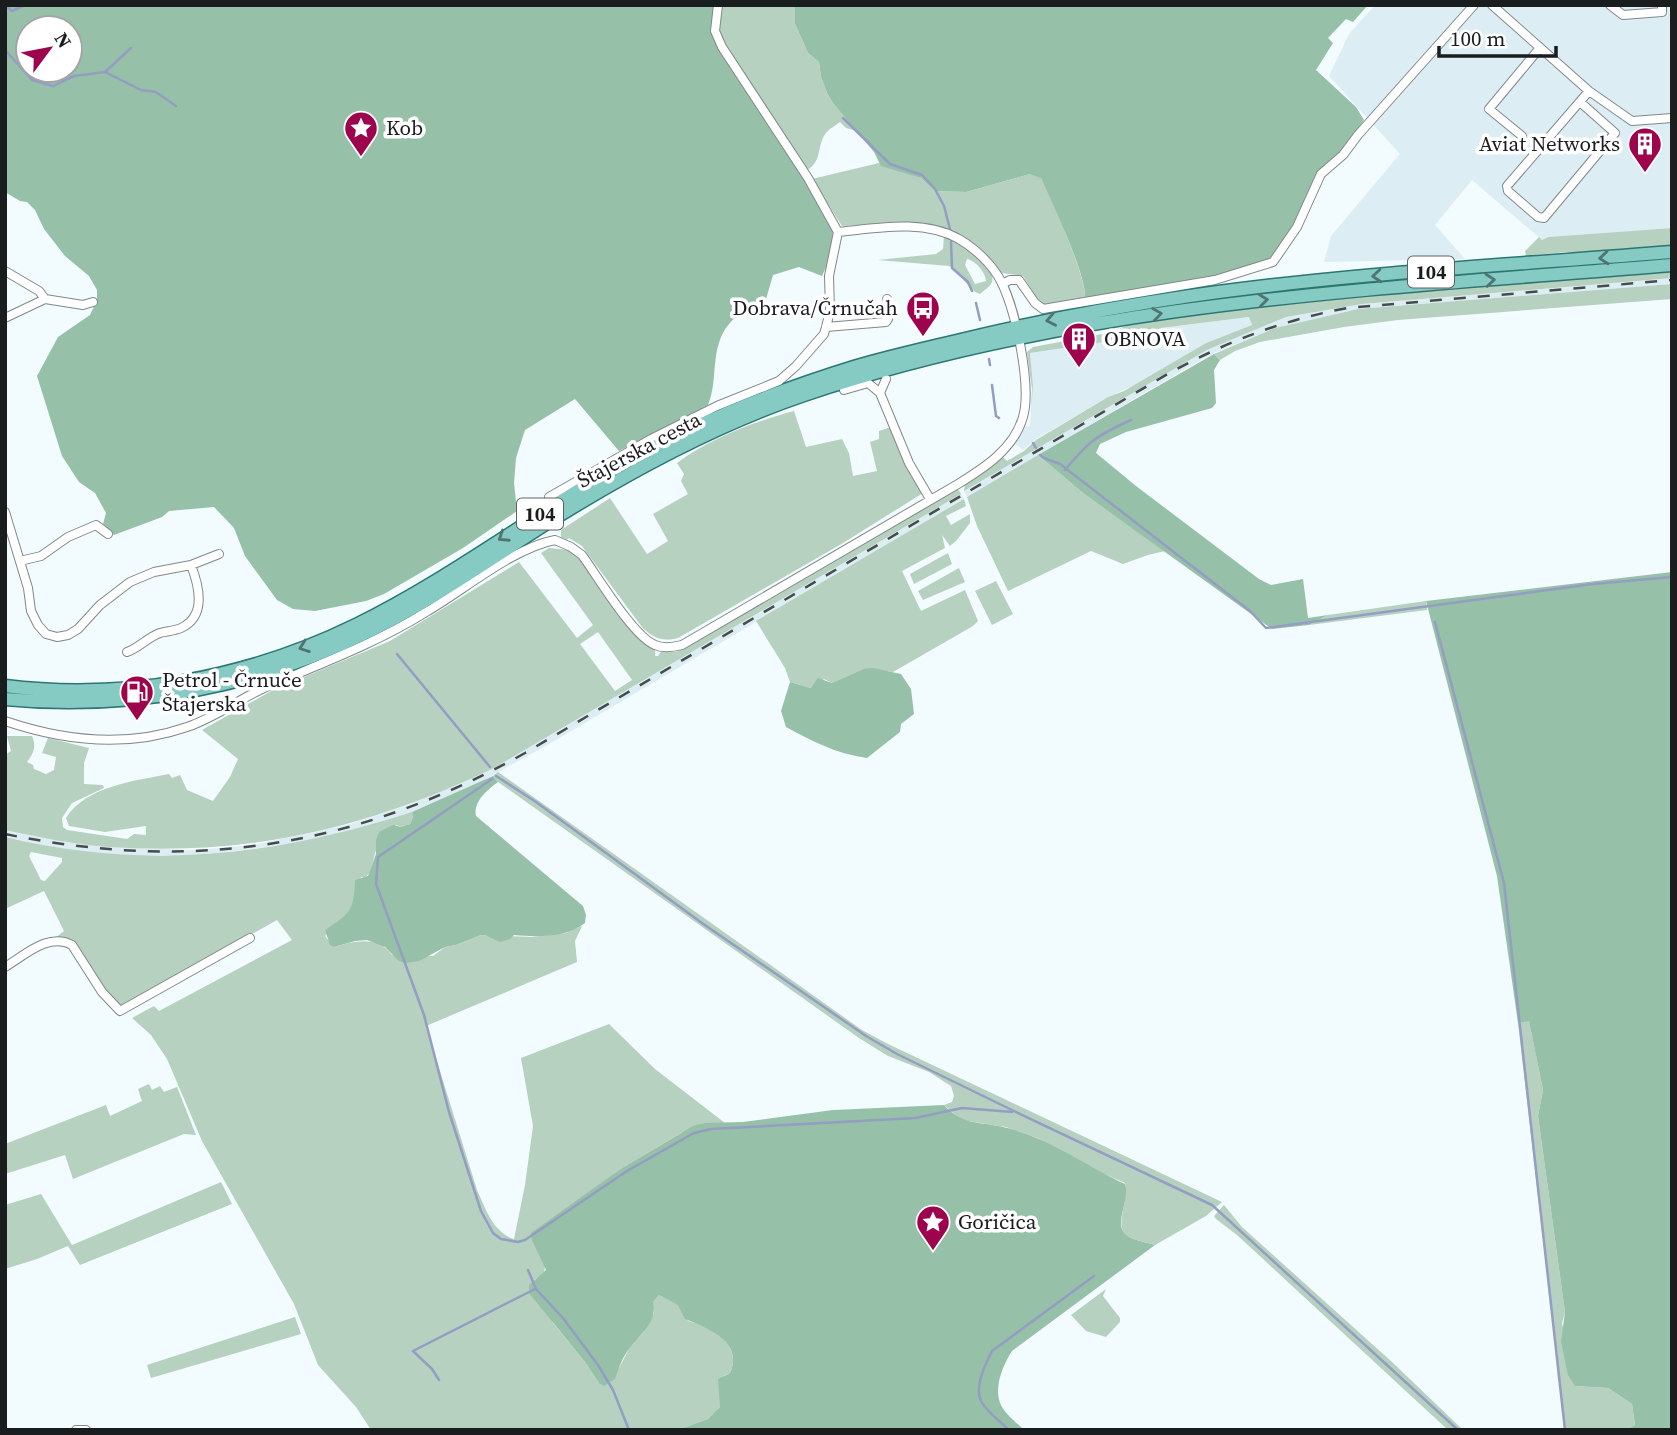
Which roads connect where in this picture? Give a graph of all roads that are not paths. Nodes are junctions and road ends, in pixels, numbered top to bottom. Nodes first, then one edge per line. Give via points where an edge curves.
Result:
1 (718, 5) edge
2 (1475, 5) edge
3 (1492, 5) edge
4 (1610, 5) edge
5 (1661, 5) edge
6 (1539, 49) junction
7 (1589, 91) junction
8 (1580, 102) junction
9 (1672, 118) edge
10 (1522, 136) dead end
11 (838, 232) junction
12 (1672, 252) edge
13 (1672, 265) edge
14 (5, 271) edge
15 (1002, 284) junction
16 (46, 299) junction
17 (887, 299) dead end
18 (93, 302) dead end
19 (5, 318) edge
20 (826, 327) junction
21 (1016, 333) junction
22 (868, 383) junction
23 (844, 390) dead end
24 (880, 393) junction
25 (549, 497) dead end
26 (930, 499) junction
27 (5, 512) edge
28 (108, 534) dead end
29 (219, 554) dead end
30 (20, 561) junction
31 (191, 565) junction
32 (127, 652) dead end
33 (5, 686) edge
34 (5, 699) edge
35 (5, 721) edge
36 (250, 938) dead end
37 (5, 967) edge
38 (76, 1430) edge
39 (86, 1430) edge

1 - 11 street via 715,31 722,47
2 - 15 street via 1321,174 1297,227 1273,262 1215,280 1043,309 1018,280
3 - 6 street
4 - 5 street via 1623,15 1662,12
6 - 7 street
6 - 10 street via 1489,109
7 - 8 street
7 - 9 street via 1632,121
8 - 8 street via 1507,186 1538,217 1544,218 1615,133
11 - 15 street via 884,227 938,230 975,251
11 - 20 street
12 -> 21 main road, Štajerska cesta / 104 via 1191,295
21 -> 13 main road, Štajerska cesta / 104 via 1325,294
14 - 16 street
15 - 21 street
16 - 18 street via 83,305
16 - 19 street
17 - 20 street via 886,323
20 - 25 street via 779,382 717,406
21 - 26 street via 1025,379 1023,417 1010,442 985,467
21 -> 33 main road, Štajerska cesta / 104 via 857,366 724,414 617,467 404,599 345,630 272,659 153,687 76,691
21 - 34 main road, Štajerska cesta / 104 via 754,413 681,446 603,488 410,610 304,660 161,698 84,702
22 - 23 street
22 - 24 street
22 - 24 street via 886,379
24 - 26 street
26 - 35 street via 671,648 656,646 642,636 582,555 555,540 528,548 377,639 269,685 187,727 142,738 97,741
27 - 30 street
28 - 30 street via 96,525 41,556
29 - 31 street
30 - 31 street via 38,625 57,637 78,629 130,582
31 - 32 street via 200,597 193,618 183,628 158,634
36 - 37 street via 120,1011 72,945 64,941 50,941
38 - 39 street

